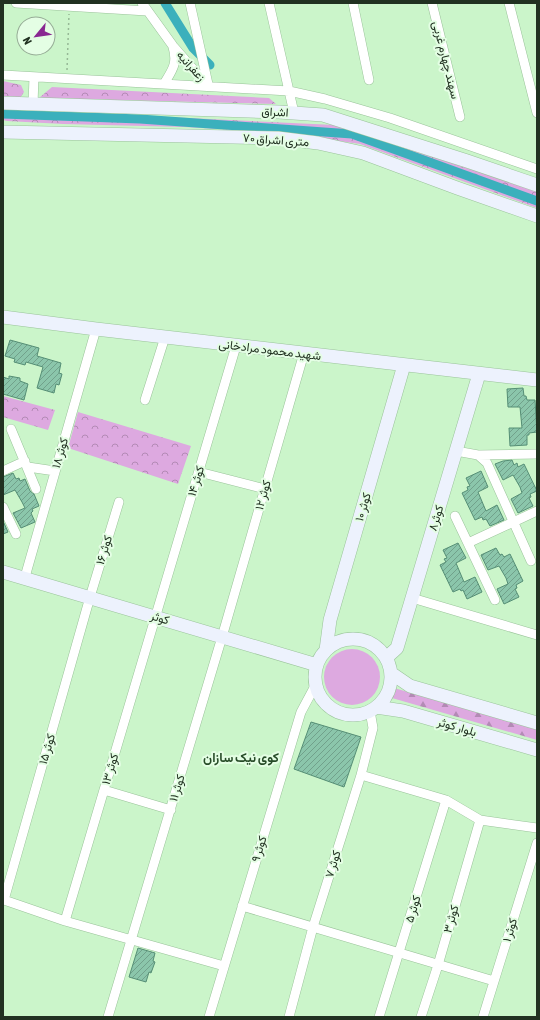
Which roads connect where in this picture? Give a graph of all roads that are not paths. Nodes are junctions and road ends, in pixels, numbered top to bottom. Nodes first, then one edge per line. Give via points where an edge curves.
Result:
1 (16, 3) edge
2 (142, 3) edge
3 (190, 3) edge
4 (269, 3) edge
5 (353, 3) edge
6 (432, 3) edge
7 (509, 3) edge
8 (69, 5) edge
9 (147, 11) junction
10 (173, 46) junction
11 (3, 75) edge
12 (34, 77) junction
13 (369, 80) dead end
14 (164, 84) junction
15 (208, 86) junction
16 (289, 91) junction
17 (3, 103) edge
18 (33, 104) junction
19 (294, 113) junction
20 (537, 113) edge
21 (460, 117) dead end
22 (3, 132) edge
23 (537, 169) edge
24 (537, 185) edge
25 (537, 216) edge
26 (3, 317) edge
27 (96, 330) junction
28 (165, 338) junction
29 (236, 346) junction
30 (304, 353) junction
31 (404, 365) junction
32 (480, 374) junction
33 (537, 380) edge
34 (145, 400) dead end
35 (11, 429) dead end
36 (456, 451) junction
37 (536, 454) edge
38 (478, 455) junction
39 (26, 464) junction
40 (3, 471) edge
41 (55, 471) junction
42 (199, 472) junction
43 (36, 489) dead end
44 (265, 489) junction
45 (119, 502) dead end
46 (3, 507) edge
47 (537, 511) edge
48 (455, 516) dead end
49 (513, 522) junction
50 (16, 534) dead end
51 (468, 543) junction
52 (530, 561) dead end
53 (3, 572) edge
54 (25, 577) junction
55 (90, 597) junction
56 (412, 598) junction
57 (495, 600) dead end
58 (156, 617) junction
59 (537, 635) edge
60 (222, 637) junction
61 (326, 650) junction
62 (386, 658) junction
63 (317, 665) junction
64 (391, 674) junction
65 (316, 684) junction
66 (373, 709) junction
67 (537, 723) edge
68 (537, 750) edge
69 (361, 775) junction
70 (104, 790) junction
71 (446, 800) junction
72 (171, 810) junction
73 (480, 820) junction
74 (537, 828) edge
75 (537, 843) edge
76 (242, 906) junction
77 (65, 921) junction
78 (313, 927) junction
79 (132, 940) junction
80 (399, 953) junction
81 (438, 965) junction
82 (224, 966) junction
83 (494, 982) junction
84 (108, 1017) edge
85 (209, 1017) edge
86 (289, 1017) edge
87 (379, 1017) edge
88 (421, 1017) edge
89 (483, 1017) edge

1 - 8 street
2 - 9 street, زعفرانیه
3 - 15 street
4 - 16 street
5 - 13 street
6 - 21 street, سهند چهارم غربی
7 - 20 street
8 - 9 street
9 - 10 street, زعفرانیه
10 - 14 street, زعفرانیه via 176,58
10 - 15 street, زعفرانیه
11 - 12 street
12 - 14 street
12 - 18 street
14 - 15 street
15 - 16 street
16 - 19 street
16 - 23 street via 390,118
17 - 18 main road, اشراق
18 - 19 main road, اشراق
19 - 24 main road, اشراق via 330,117
22 - 25 main road, ۷۰ متری اشراق via 278,138 318,142 363,153
26 - 27 main road, شهید محمود مرادخانی
27 - 28 main road, شهید محمود مرادخانی
27 - 41 street, کوثر ۱۸
28 - 29 main road, شهید محمود مرادخانی
28 - 34 street
29 - 30 main road, شهید محمود مرادخانی
29 - 42 street, کوثر ۱۴
30 - 31 main road, شهید محمود مرادخانی
30 - 44 street, کوثر ۱۲
31 - 32 main road, شهید محمود مرادخانی
31 - 61 main road, کوثر ۱۰ via 330,620
32 - 33 main road, شهید محمود مرادخانی
32 - 36 main road, کوثر۸
35 - 39 street
36 - 38 street
36 - 56 main road, کوثر۸
37 - 38 street
38 - 49 street via 487,463
39 - 40 street
39 - 41 street
39 - 43 street
41 - 54 street, کوثر ۱۸
42 - 44 street
42 - 58 street, کوثر ۱۴
44 - 60 street, کوثر ۱۲
45 - 55 street, کوثر ۱۶
46 - 50 street
47 - 49 street
48 - 51 street
49 - 51 street
49 - 52 street
51 - 57 street
53 - 54 main road, کوثر
54 - 55 main road, کوثر
55 - 58 main road, کوثر
55 - 77 street, ۱۵ کوثر via 4,900
56 - 59 street
56 - 62 main road, کوثر۸ via 397,648
58 - 60 main road, کوثر
58 - 70 street, کوثر ۱۳
60 - 63 main road, کوثر
60 - 72 street, کوثر ۱۱
61 - 62 main road via 343,640 363,640 380,650
61 - 63 main road
62 - 64 main road
63 - 65 main road
64 - 66 main road via 388,692 383,701
64 - 67 main road via 410,686
65 - 66 main road via 325,702 337,711 351,715
65 - 76 street, کوثر ۹ via 301,712
66 - 68 main road, بلوار کوثر via 403,711
66 - 69 street, کوثر ۷ via 373,728
69 - 71 street
69 - 78 street, کوثر ۷
70 - 72 street
70 - 77 street, کوثر ۱۳
71 - 73 street
71 - 80 street, کوثر ۵
72 - 79 street, کوثر ۱۱
73 - 74 street
73 - 81 street, کوثر ۳
75 - 83 street, کوثر ۱
76 - 78 street
76 - 82 street, کوثر ۹
77 - 79 street
78 - 80 street
78 - 86 street, کوثر ۷
79 - 82 street
79 - 84 street, کوثر ۱۱
80 - 81 street
80 - 87 street, کوثر ۵
81 - 83 street
81 - 88 street, کوثر ۳
82 - 85 street, کوثر ۹
83 - 89 street, کوثر ۱

